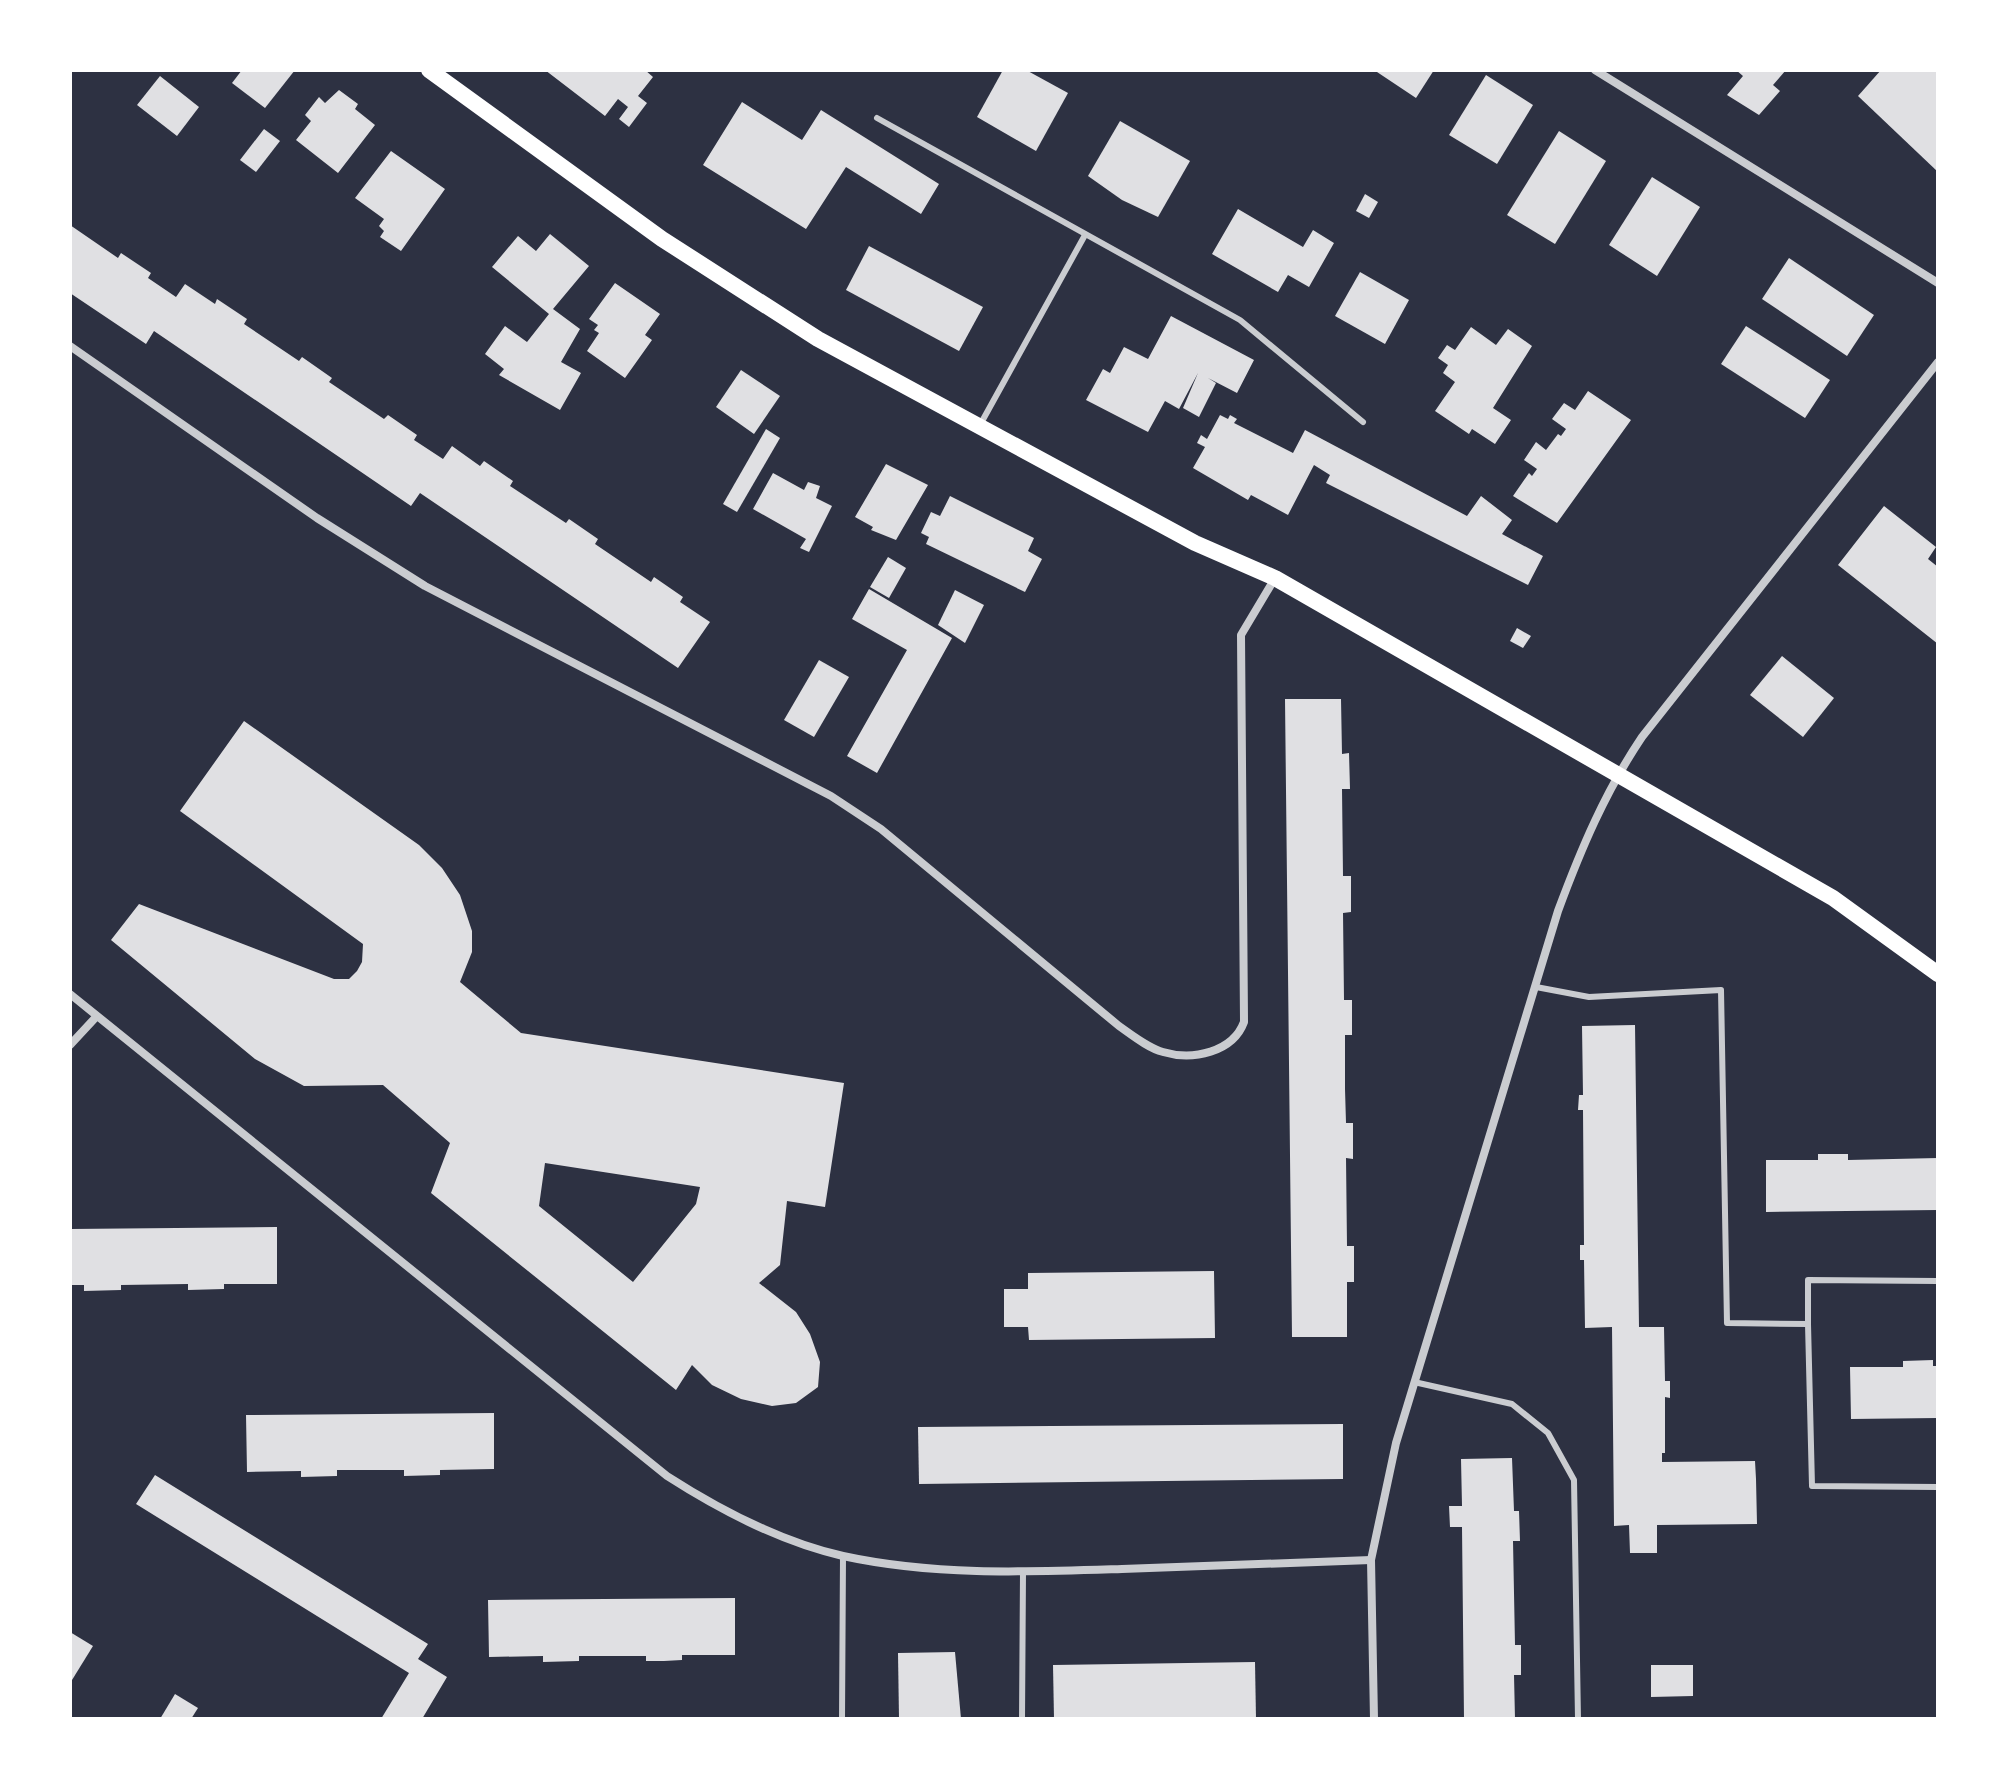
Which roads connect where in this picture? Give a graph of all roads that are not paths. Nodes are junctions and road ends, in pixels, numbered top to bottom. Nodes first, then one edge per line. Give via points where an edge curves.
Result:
1 (429, 70) edge
2 (1595, 70) edge
3 (877, 118) dead end
4 (1085, 235) junction
5 (1938, 283) edge
6 (70, 346) edge
7 (1938, 362) edge
8 (1363, 422) dead end
9 (978, 428) junction
10 (1275, 578) junction
11 (1616, 775) junction
12 (1938, 974) edge
13 (1536, 987) junction
14 (70, 994) edge
15 (96, 1017) junction
16 (70, 1045) edge
17 (1938, 1281) edge
18 (1808, 1324) junction
19 (1414, 1382) junction
20 (1938, 1487) edge
21 (843, 1556) junction
22 (1371, 1560) junction
23 (1023, 1572) junction
24 (842, 1719) edge
25 (1022, 1719) edge
26 (1374, 1719) edge
27 (1578, 1719) edge

1 - 9 main road via 662,239 818,339
2 - 5 street
3 - 4 lane
4 - 8 lane via 1240,320
4 - 9 lane
6 - 10 street via 317,518 425,586 831,796 881,829 1119,1026 1163,1052 1220,1050 1238,1038 1244,1022 1241,635
7 - 11 street
9 - 10 main road via 1195,543
10 - 11 main road
11 - 12 main road via 1833,898
11 - 13 street via 1583,843
13 - 18 lane via 1589,997 1721,990 1727,1323
13 - 19 street
14 - 15 street
15 - 16 street
15 - 21 street via 667,1476 762,1528
17 - 18 lane via 1808,1280
18 - 20 lane via 1812,1486
19 - 22 street
19 - 27 lane via 1512,1404 1548,1433 1574,1480
21 - 23 street via 939,1571
21 - 24 lane
22 - 23 street
22 - 26 street
23 - 25 lane

